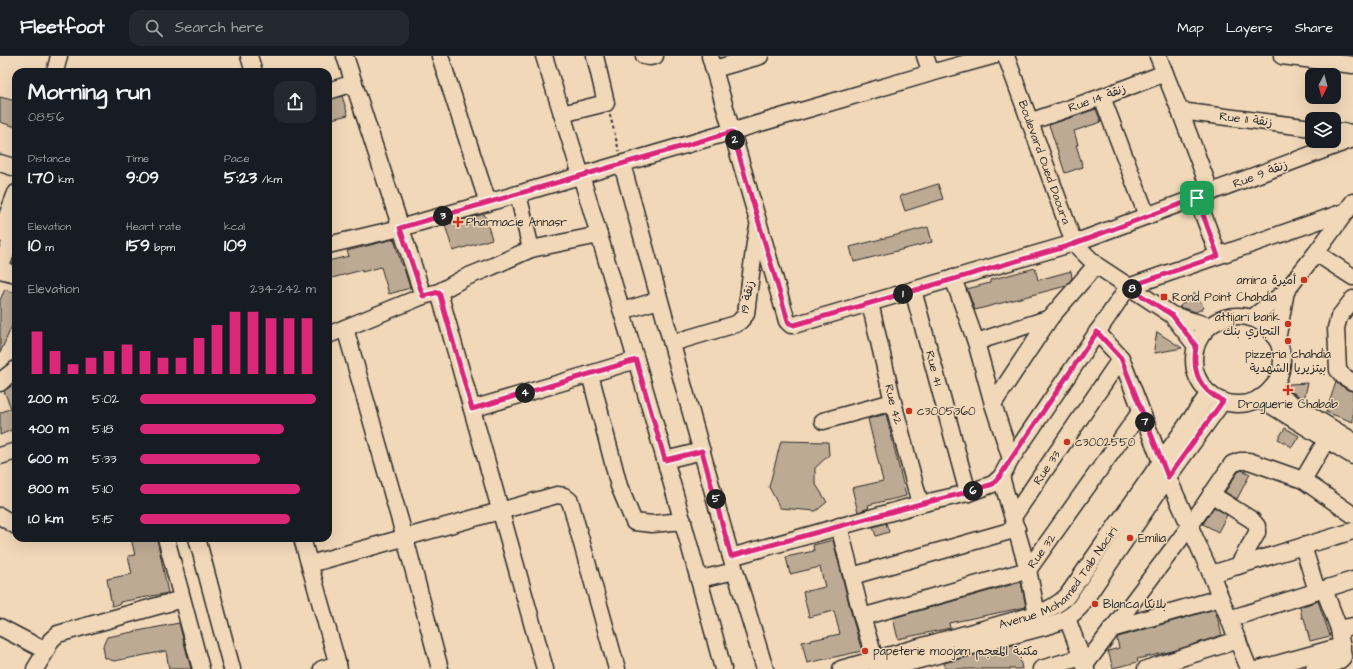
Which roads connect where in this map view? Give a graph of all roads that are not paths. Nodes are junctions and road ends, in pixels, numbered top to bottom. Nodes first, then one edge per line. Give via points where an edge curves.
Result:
1 (59, 56) edge
2 (70, 56) edge
3 (249, 56) edge
4 (345, 56) edge
5 (440, 56) edge
6 (544, 56) edge
7 (594, 56) edge
8 (644, 56) edge
9 (655, 56) edge
10 (759, 56) edge
11 (925, 56) edge
12 (992, 56) edge
13 (1006, 56) edge
14 (1158, 56) edge
15 (1282, 56) edge
16 (712, 62) edge
17 (1353, 64) edge
18 (56, 68) edge
19 (67, 68) edge
20 (253, 68) edge
21 (931, 73) junction
22 (1165, 73) junction
23 (354, 83) junction
24 (332, 90) edge
25 (1102, 97) junction
26 (1180, 111) junction
27 (562, 114) junction
28 (1029, 122) junction
29 (1305, 127) edge
30 (732, 132) junction
31 (1341, 132) edge
32 (1353, 133) edge
33 (1353, 139) edge
34 (0, 163) edge
35 (622, 164) junction
36 (12, 167) edge
37 (582, 176) junction
38 (518, 194) junction
39 (1204, 196) junction
40 (12, 203) edge
41 (488, 203) junction
42 (1350, 207) edge
43 (1147, 216) junction
44 (759, 225) junction
45 (400, 228) junction
46 (0, 234) edge
47 (599, 235) junction
48 (12, 237) edge
49 (1074, 244) junction
50 (332, 245) edge
51 (531, 249) junction
52 (1316, 254) junction
53 (1218, 256) junction
54 (1096, 265) junction
55 (0, 269) edge
56 (12, 273) edge
57 (1353, 277) edge
58 (953, 278) junction
59 (1128, 287) junction
60 (913, 290) junction
61 (1286, 291) junction
62 (439, 292) junction
63 (423, 296) junction
64 (1353, 299) edge
65 (659, 300) junction
66 (870, 303) junction
67 (622, 311) junction
68 (1172, 315) junction
69 (1050, 318) junction
70 (1252, 318) junction
71 (1209, 326) junction
72 (345, 328) junction
73 (1097, 332) junction
74 (332, 333) edge
75 (1277, 340) junction
76 (976, 342) junction
77 (672, 343) junction
78 (1196, 346) junction
79 (1121, 358) junction
80 (636, 360) junction
81 (590, 374) junction
82 (1353, 382) edge
83 (1209, 393) junction
84 (1265, 394) junction
85 (1223, 401) junction
86 (893, 402) junction
87 (993, 404) junction
88 (472, 409) junction
89 (1141, 411) junction
90 (823, 421) dead end
91 (1352, 438) edge
92 (1327, 439) junction
93 (702, 451) junction
94 (12, 452) edge
95 (0, 456) edge
96 (1353, 456) edge
97 (1011, 459) junction
98 (665, 460) junction
99 (1161, 462) junction
100 (1000, 476) junction
101 (1168, 477) junction
102 (1303, 480) junction
103 (968, 492) junction
104 (1211, 494) junction
105 (920, 504) junction
106 (501, 511) junction
107 (1353, 515) edge
108 (0, 516) edge
109 (683, 521) junction
110 (1015, 523) junction
111 (12, 524) edge
112 (840, 526) junction
113 (1190, 526) junction
114 (1353, 531) edge
115 (405, 538) junction
116 (167, 542) edge
117 (198, 542) edge
118 (303, 542) edge
119 (1303, 546) junction
120 (310, 564) junction
121 (733, 564) junction
122 (1238, 566) junction
123 (1028, 570) junction
124 (1211, 574) junction
125 (852, 576) junction
126 (700, 579) junction
127 (1353, 580) edge
128 (1321, 590) junction
129 (1220, 598) junction
130 (182, 600) junction
131 (1037, 614) junction
132 (862, 617) junction
133 (1067, 618) junction
134 (1229, 619) junction
135 (0, 627) edge
136 (1346, 627) edge
137 (1111, 629) junction
138 (1238, 640) junction
139 (1342, 646) junction
140 (46, 651) junction
141 (936, 663) edge
142 (1084, 664) edge
143 (879, 666) edge
144 (339, 667) edge
145 (35, 669) edge
146 (201, 669) edge
147 (232, 669) edge
148 (322, 669) edge
149 (440, 669) edge
150 (545, 669) edge
151 (617, 669) edge
152 (724, 669) edge
153 (765, 669) edge
154 (841, 669) edge
155 (1041, 669) edge
156 (1146, 669) edge
157 (1249, 669) edge
158 (1259, 669) edge
159 (1314, 669) edge

1 - 18 street
2 - 19 street
3 - 20 street
4 - 23 street
5 - 41 street
6 - 27 street
7 - 27 street via 606,103
8 - 9 street
10 - 16 street
11 - 21 street
12 - 21 street
13 - 28 street, Boulevard Oued Daoura
14 - 22 street
15 - 17 street
16 - 30 street
21 - 30 street
22 - 25 street, Rue 14 زنقة
22 - 26 street
23 - 24 street
23 - 45 street
25 - 28 street, Rue 14 زنقة
25 - 43 street
26 - 29 street, Rue 11 زنقة
26 - 39 street
27 - 37 street
28 - 49 street, Boulevard Oued Daoura
30 - 35 street
30 - 44 street
31 - 32 street
33 - 39 street, Rue 9 زنقة
34 - 36 street
35 - 37 street
35 - 65 street
37 - 38 street
37 - 47 street
38 - 41 street
38 - 51 street
39 - 43 street, Rue 9 زنقة
39 - 53 street
40 - 46 street
41 - 45 street
42 - 52 street
42 - 53 street
43 - 49 street, Rue 9 زنقة
44 - 66 street, Rue 9 زنقة via 791,325
44 - 77 street, 19 زنقة via 744,318 736,324
45 - 50 street
45 - 63 street
47 - 51 street
47 - 67 street
48 - 55 street
49 - 54 street, Boulevard Oued Daoura
49 - 58 street, Rue 9 زنقة
51 - 62 street via 464,278
52 - 57 street
52 - 61 street
53 - 59 street
54 - 59 street, Boulevard Oued Daoura
54 - 69 street
55 - 56 street
58 - 60 street, Rue 9 زنقة
58 - 76 street
59 - 68 street, Boulevard Oued Daoura
59 - 73 street
60 - 66 street, Rue 9 زنقة
60 - 103 street, Rue 41
61 - 70 street
61 - 75 street
62 - 63 street
62 - 88 street
63 - 72 street
64 - 82 street via 1338,317 1336,328 1338,370
65 - 67 street
65 - 77 street
66 - 86 street, Rue 42
67 - 80 street
68 - 71 street, Boulevard Oued Daoura
68 - 78 street, Boulevard Oued Daoura
69 - 76 street
69 - 87 street
70 - 71 street via 1230,317
70 - 75 street via 1266,327
71 - 78 street
72 - 74 street
72 - 115 street
73 - 79 street
73 - 97 street
75 - 84 street via 1282,357 1279,374
76 - 87 street
77 - 93 street
78 - 83 street via 1195,372
79 - 89 street
79 - 110 street, Rue 33
80 - 81 street
80 - 98 street
81 - 88 street
81 - 109 street via 619,486 634,522 652,524
83 - 85 street
83 - 99 street, Avenue Mohamed Taib Naciri
84 - 85 street via 1248,402 1235,404
84 - 91 street
84 - 92 street
85 - 101 street, Avenue Mohamed Taib Naciri
86 - 90 street
86 - 105 street, Rue 42
87 - 97 street
88 - 106 street
89 - 99 street
89 - 123 street, Rue 32
92 - 96 street
92 - 102 street
93 - 98 street
93 - 121 street
94 - 95 street
97 - 100 street
98 - 109 street
99 - 101 street
99 - 131 street, Avenue Mohamed Taib Naciri via 1067,596 1061,603
100 - 103 street via 993,484
100 - 110 street
101 - 113 street
101 - 133 street, Avenue Mohamed Taib Naciri via 1080,607
102 - 104 street via 1260,464 1240,461 1232,464
102 - 107 street
103 - 105 street
104 - 113 street
104 - 122 street via 1252,520 1257,526 1257,533
105 - 112 street
106 - 115 street
106 - 150 street
106 - 151 street via 557,495 564,496 570,501
108 - 111 street
109 - 126 street
110 - 123 street
110 - 125 street
112 - 121 street
112 - 125 street
113 - 124 street
113 - 137 street
114 - 119 street
115 - 120 street
115 - 149 street
116 - 130 street
117 - 147 street
118 - 120 street
119 - 122 street
119 - 128 street
120 - 144 street
121 - 126 street
121 - 153 street
122 - 124 street
123 - 131 street
123 - 132 street, Rue 32
124 - 129 street
125 - 132 street
126 - 152 street
127 - 128 street
128 - 134 street
128 - 136 street
129 - 134 street
129 - 137 street
130 - 140 street via 58,634 51,640
130 - 146 street
131 - 143 street, Avenue Mohamed Taib Naciri
132 - 143 street
133 - 141 street, Avenue Mohamed Taib Naciri
133 - 142 street
134 - 138 street
135 - 140 street
136 - 139 street
137 - 142 street
138 - 156 street
138 - 157 street
139 - 158 street
139 - 159 street via 1341,660
140 - 145 street
141 - 143 street, Avenue Mohamed Taib Naciri
142 - 155 street
143 - 154 street, Avenue Mohamed Taib Naciri
144 - 148 street

